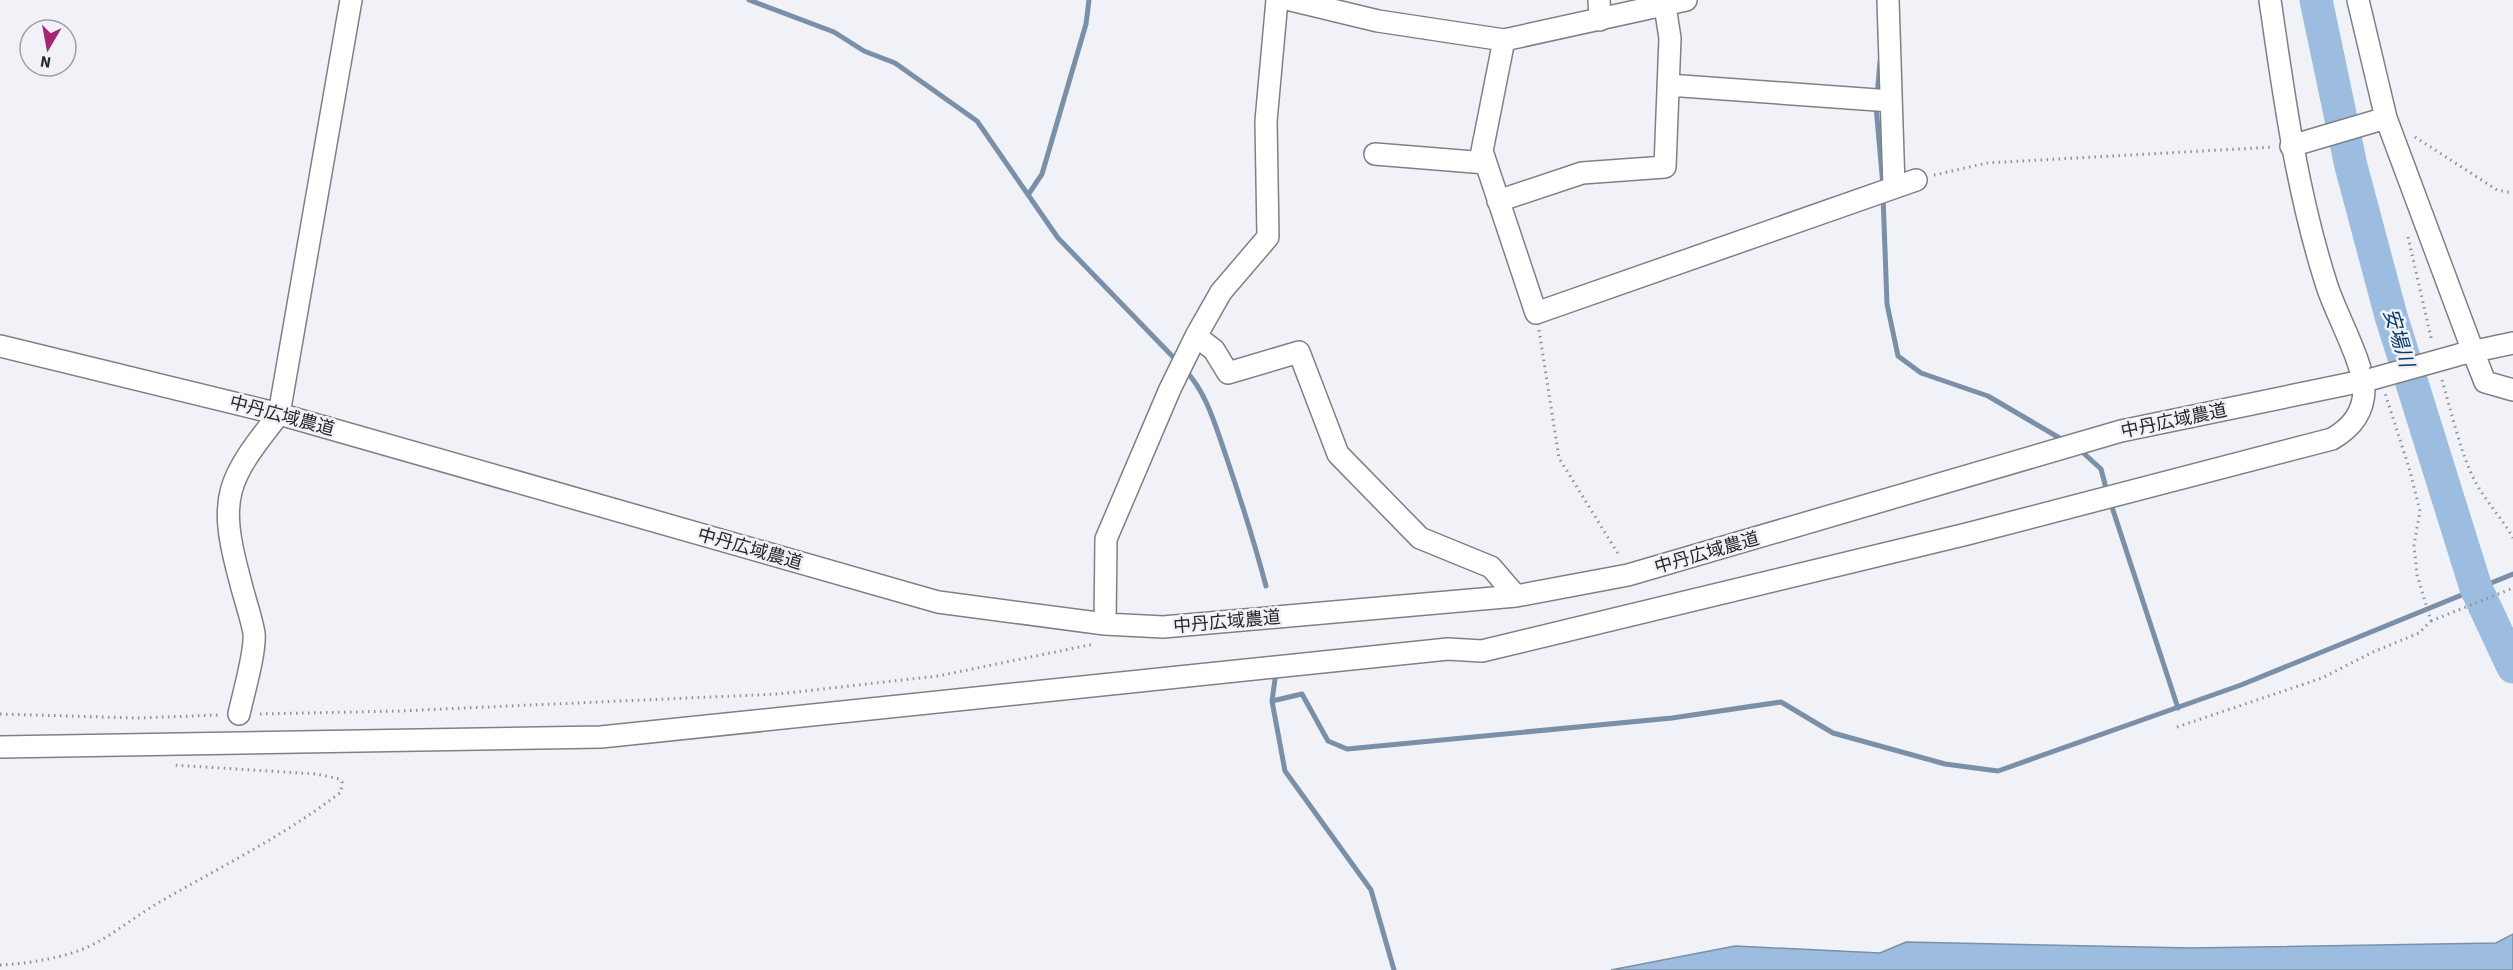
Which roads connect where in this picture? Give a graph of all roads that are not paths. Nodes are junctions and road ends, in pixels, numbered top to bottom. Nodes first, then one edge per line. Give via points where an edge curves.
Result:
1 (351, 0) edge
2 (1277, 0) edge
3 (1291, 0) edge
4 (1686, 0) edge
5 (1888, 0) edge
6 (2270, 0) edge
7 (2358, 0) edge
8 (1665, 6) junction
9 (1600, 10) edge
10 (1504, 40) junction
11 (1668, 85) junction
12 (1891, 101) junction
13 (2386, 118) junction
14 (2291, 146) junction
15 (1375, 154) dead end
16 (1486, 163) junction
17 (1916, 180) road end
18 (1894, 187) junction
19 (1498, 201) junction
20 (2513, 343) edge
21 (1193, 345) junction
22 (0, 346) edge
23 (2466, 354) junction
24 (2373, 381) junction
25 (2513, 390) edge
26 (279, 414) junction
27 (1516, 596) junction
28 (1103, 633) junction
29 (240, 714) road end
30 (0, 747) edge

1 - 26 street
2 - 21 street via 1266,121 1268,237 1221,292
3 - 10 street via 1378,21
4 - 8 street
5 - 12 street
6 - 14 street
7 - 13 street
8 - 9 street
8 - 11 street via 1670,38
9 - 10 street
10 - 16 street via 1482,151
11 - 12 street
11 - 19 street via 1665,167 1582,173
12 - 18 street
13 - 14 street
13 - 23 street
14 - 24 street via 2327,285
15 - 16 street
16 - 19 street
17 - 18 street
18 - 19 street via 1536,313
20 - 23 street, 中丹広域農道
21 - 27 street via 1214,350 1228,374 1299,352 1338,454 1420,538 1491,567
21 - 28 street via 1106,539
22 - 26 street, 中丹広域農道
23 - 24 street, 中丹広域農道, bridge
23 - 25 street via 2485,382
24 - 27 street, 中丹広域農道 via 2121,431 1628,575
24 - 30 street via 2357,417 2346,431 2332,439 1967,534 1482,651 1436,650 601,737
26 - 28 street, 中丹広域農道 via 938,602
26 - 29 street via 244,458 232,482 227,514 232,554 254,635
27 - 28 street, 中丹広域農道

